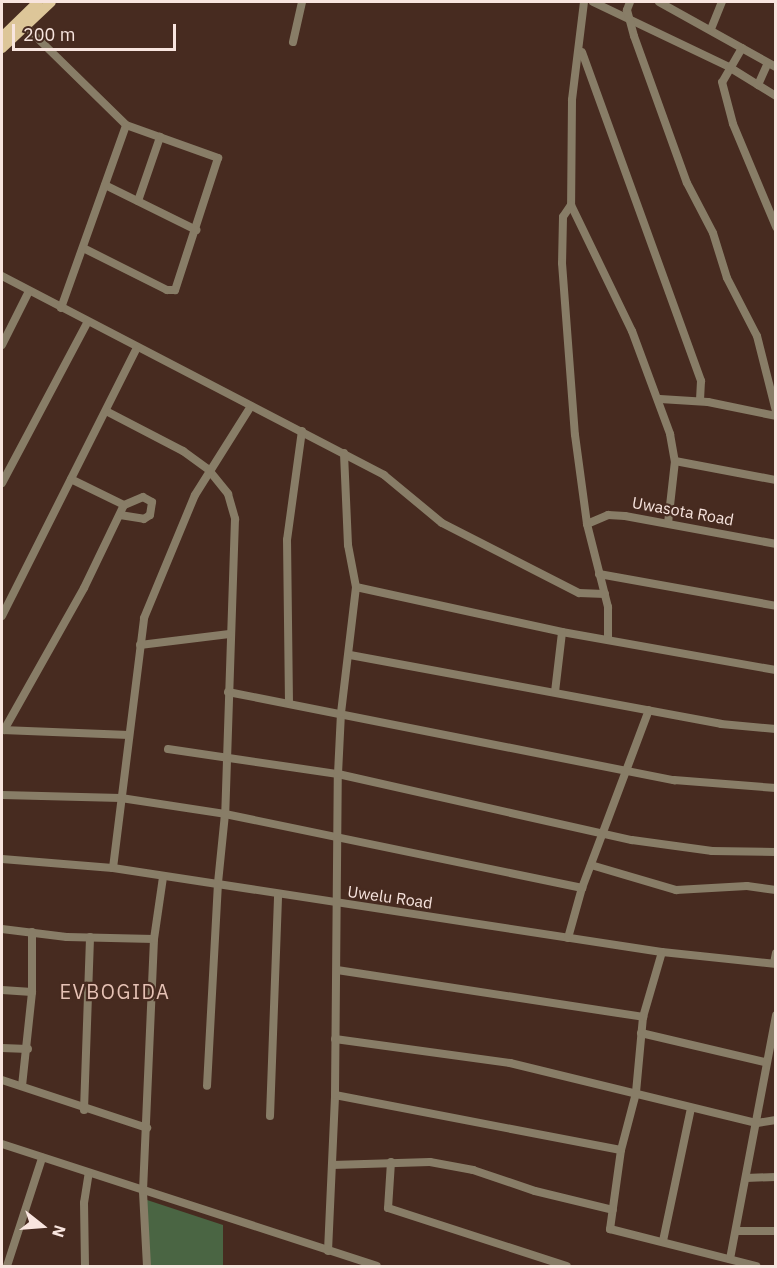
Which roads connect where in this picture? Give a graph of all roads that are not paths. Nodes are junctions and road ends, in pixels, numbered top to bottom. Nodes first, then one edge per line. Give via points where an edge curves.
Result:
1 (38, 2) edge
2 (51, 2) edge
3 (302, 2) edge
4 (584, 2) edge
5 (593, 2) edge
6 (630, 2) edge
7 (659, 2) edge
8 (722, 2) edge
9 (630, 17) junction
10 (23, 23) junction
11 (711, 29) junction
12 (2, 37) edge
13 (293, 42) dead end
14 (2, 48) edge
15 (742, 48) junction
16 (581, 49) junction
17 (772, 65) edge
18 (729, 68) junction
19 (758, 85) junction
20 (776, 96) edge
21 (126, 125) junction
22 (160, 137) junction
23 (105, 185) junction
24 (138, 201) junction
25 (571, 205) junction
26 (776, 227) edge
27 (196, 230) junction
28 (82, 248) junction
29 (2, 276) edge
30 (29, 291) junction
31 (61, 308) junction
32 (87, 323) junction
33 (2, 345) edge
34 (137, 348) junction
35 (660, 399) junction
36 (700, 401) junction
37 (251, 406) junction
38 (106, 411) junction
39 (776, 411) edge
40 (776, 416) edge
41 (302, 431) junction
42 (344, 453) junction
43 (675, 461) junction
44 (208, 469) junction
45 (72, 479) junction
46 (776, 480) edge
47 (2, 483) edge
48 (124, 505) junction
49 (120, 514) junction
50 (668, 523) junction
51 (587, 524) junction
52 (776, 544) edge
53 (598, 574) junction
54 (356, 587) junction
55 (605, 594) junction
56 (776, 606) edge
57 (2, 615) edge
58 (562, 632) junction
59 (228, 634) junction
60 (608, 637) junction
61 (140, 645) junction
62 (350, 655) junction
63 (776, 670) edge
64 (228, 692) junction
65 (555, 692) junction
66 (289, 704) junction
67 (649, 710) junction
68 (341, 713) junction
69 (776, 729) edge
70 (3, 730) edge
71 (129, 735) junction
72 (168, 749) dead end
73 (227, 756) junction
74 (626, 770) junction
75 (338, 774) junction
76 (776, 788) edge
77 (2, 795) edge
78 (121, 798) junction
79 (225, 814) junction
80 (603, 831) junction
81 (336, 837) junction
82 (776, 852) edge
83 (2, 859) edge
84 (591, 865) junction
85 (113, 868) junction
86 (163, 877) junction
87 (218, 883) junction
88 (582, 888) junction
89 (776, 890) edge
90 (278, 894) junction
91 (334, 904) junction
92 (2, 928) edge
93 (32, 932) junction
94 (90, 938) junction
95 (568, 938) junction
96 (154, 939) junction
97 (662, 952) junction
98 (776, 953) edge
99 (775, 964) edge
100 (337, 970) junction
101 (2, 990) edge
102 (32, 992) junction
103 (776, 1015) edge
104 (643, 1017) junction
105 (641, 1033) junction
106 (336, 1039) junction
107 (773, 1039) edge
108 (2, 1047) edge
109 (28, 1049) junction
110 (765, 1062) junction
111 (2, 1080) edge
112 (22, 1086) junction
113 (207, 1086) dead end
114 (636, 1093) junction
115 (335, 1095) junction
116 (691, 1108) junction
117 (84, 1110) junction
118 (270, 1116) dead end
119 (776, 1120) edge
120 (757, 1123) junction
121 (147, 1128) junction
122 (2, 1144) edge
123 (621, 1150) junction
124 (42, 1158) junction
125 (391, 1162) junction
126 (332, 1165) junction
127 (89, 1173) junction
128 (776, 1177) edge
129 (746, 1178) junction
130 (143, 1191) junction
131 (613, 1210) junction
132 (738, 1231) junction
133 (776, 1231) edge
134 (663, 1241) junction
135 (328, 1251) junction
136 (730, 1258) junction
137 (6, 1266) edge
138 (85, 1266) edge
139 (147, 1266) edge
140 (377, 1266) edge
141 (567, 1266) edge
142 (756, 1266) edge

1 - 10 main road
2 - 10 main road
3 - 13 street
4 - 16 street via 579,15
5 - 9 street
6 - 9 street
7 - 11 street
8 - 11 street
9 - 18 street
9 - 39 street via 687,183 713,233 727,278 757,336
10 - 12 main road
10 - 14 main road
10 - 21 street
11 - 15 street
15 - 17 street
15 - 18 street
16 - 25 street via 572,100
16 - 36 street via 701,381
17 - 19 street
18 - 19 street
18 - 26 street via 722,82 733,123
19 - 20 street
21 - 22 street
21 - 23 street
22 - 24 street
22 - 27 street via 218,158
23 - 24 street
23 - 28 street
24 - 27 street
25 - 35 street
25 - 51 street via 562,218 562,263
27 - 28 street via 175,290 167,290
28 - 31 street
29 - 30 street
30 - 31 street
30 - 33 street
31 - 32 street
32 - 34 street
32 - 47 street
34 - 37 street
34 - 38 street
35 - 36 street
35 - 43 street
36 - 40 street
37 - 41 street
37 - 44 street
38 - 44 street via 183,451
38 - 45 street
41 - 42 street
41 - 66 street via 287,540
42 - 54 street via 348,545
42 - 55 street via 410,492 442,523 579,593
43 - 46 street
43 - 50 street
44 - 59 street via 228,494 235,519
44 - 61 street via 144,618
45 - 48 street
45 - 57 street
48 - 49 street
48 - 49 street via 143,496 152,502 150,515 144,519
49 - 70 street via 84,588
50 - 51 street, Uwasota Road via 608,514
50 - 52 street, Uwasota Road
51 - 53 street
53 - 55 street
53 - 56 street
54 - 58 street
54 - 62 street
55 - 60 street
58 - 60 street
58 - 65 street
59 - 61 street
59 - 64 street
60 - 63 street
61 - 71 street
62 - 65 street
62 - 68 street
64 - 66 street
64 - 73 street
65 - 67 street
66 - 68 street
67 - 69 street
67 - 74 street
68 - 74 street
68 - 75 street
70 - 71 street
71 - 78 street
72 - 73 street
73 - 75 street
73 - 79 street
74 - 76 street via 674,780
74 - 80 street
75 - 80 street
75 - 81 street
77 - 78 street
78 - 79 street
78 - 85 street
79 - 81 street
79 - 87 street
80 - 82 street via 632,840 711,851
80 - 84 street
81 - 88 street
81 - 91 street
83 - 85 street, Uwelu Road
84 - 88 street
84 - 89 street via 676,890 747,886
85 - 86 street, Uwelu Road
86 - 87 street, Uwelu Road
86 - 96 street
87 - 90 street, Uwelu Road
87 - 113 street
88 - 95 street
90 - 91 street, Uwelu Road
90 - 118 street
91 - 95 street, Uwelu Road
91 - 100 street
92 - 93 street
93 - 94 street
93 - 102 street
94 - 96 street
94 - 117 street
95 - 97 street, Uwelu Road
96 - 121 street
97 - 99 street, Uwelu Road
97 - 104 street
98 - 99 street
100 - 104 street
100 - 106 street
101 - 102 street
102 - 109 street
103 - 107 street
104 - 105 street
105 - 110 street
105 - 114 street
106 - 114 street via 510,1063
106 - 115 street
107 - 110 street
108 - 109 street
109 - 112 street
110 - 120 street
111 - 112 street
112 - 117 street
114 - 116 street
114 - 123 street
115 - 123 street
115 - 126 street
116 - 120 street
116 - 134 street
117 - 121 street
119 - 120 street
120 - 129 street
121 - 130 street
122 - 124 street
123 - 131 street
124 - 127 street
124 - 137 street
125 - 126 street
125 - 131 street via 430,1162 473,1170 535,1191
125 - 141 street via 388,1208
126 - 135 street
127 - 130 street
127 - 138 street via 84,1203
128 - 129 street
129 - 132 street
130 - 135 street
130 - 139 street
131 - 134 street via 610,1229
132 - 133 street
132 - 136 street
134 - 136 street
135 - 140 street
136 - 142 street

